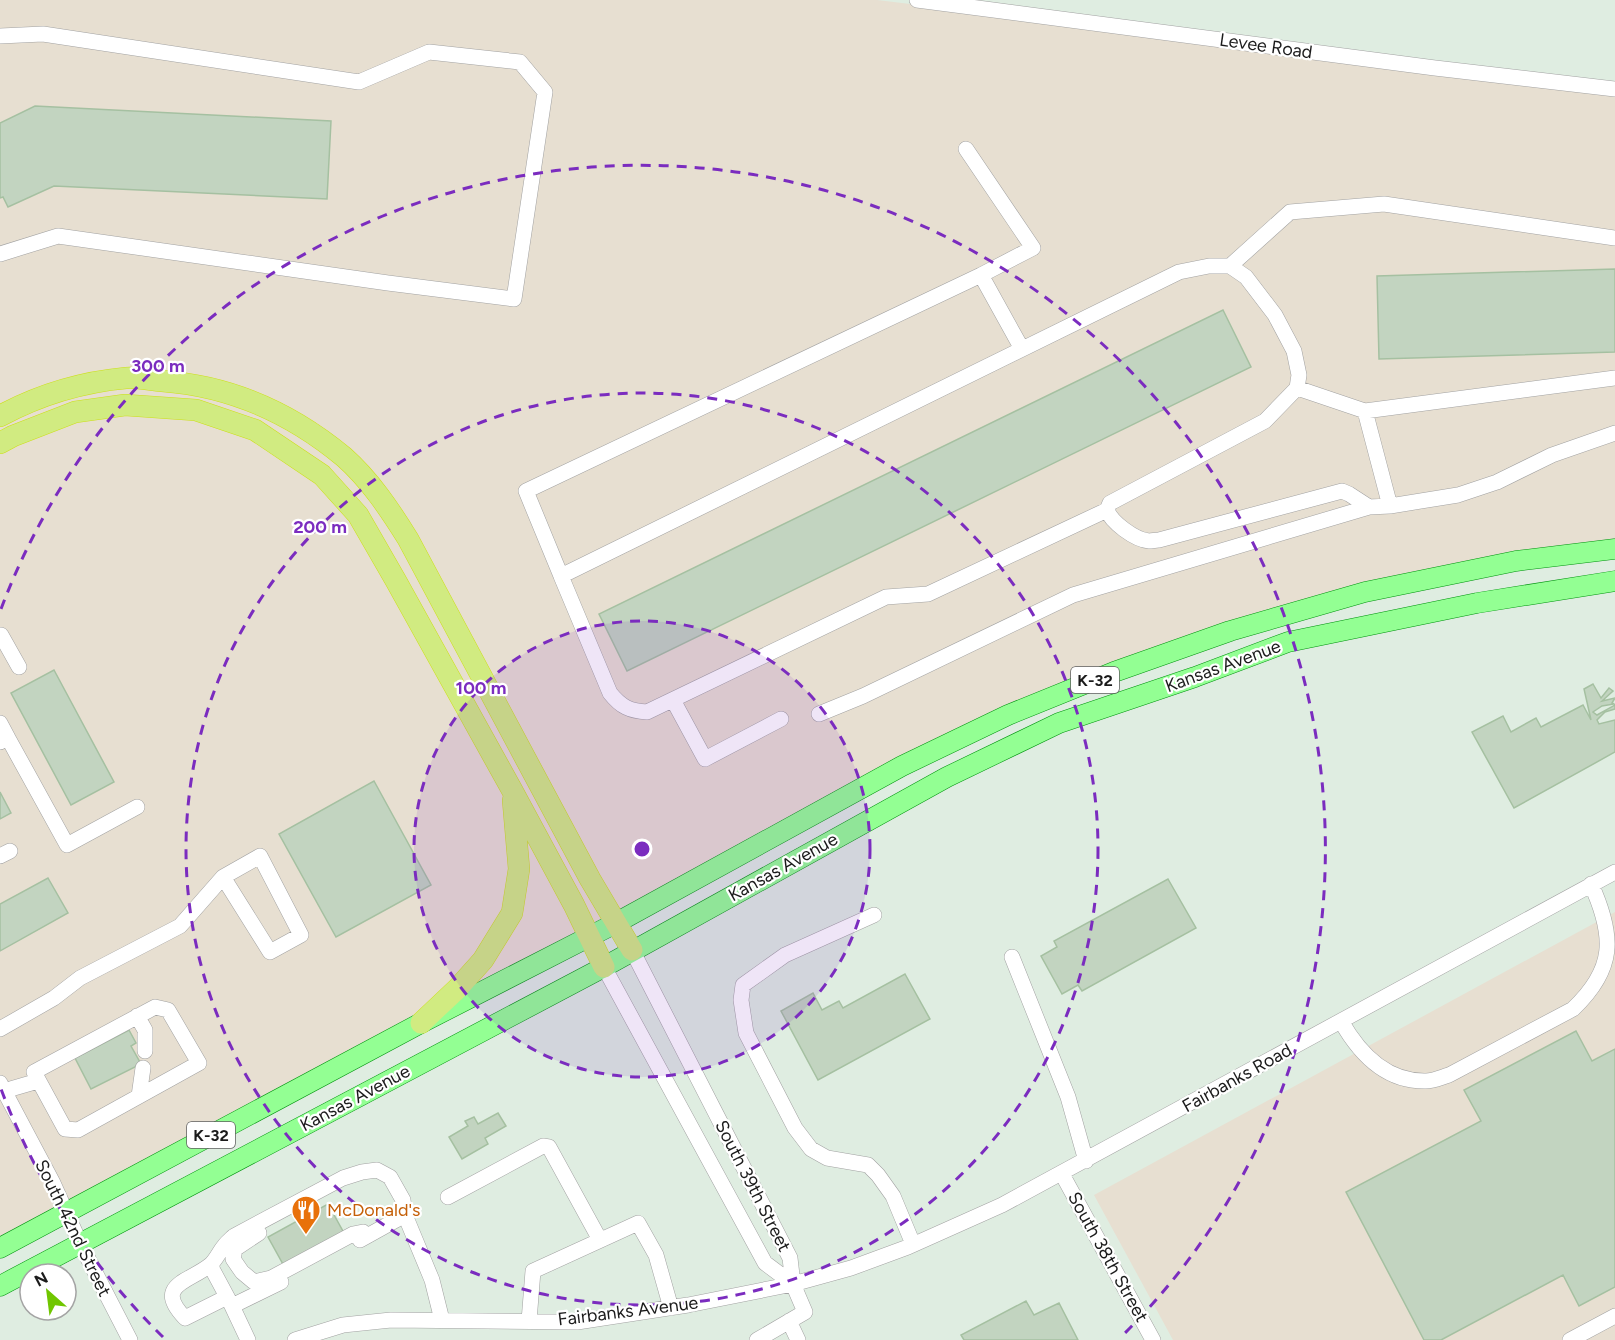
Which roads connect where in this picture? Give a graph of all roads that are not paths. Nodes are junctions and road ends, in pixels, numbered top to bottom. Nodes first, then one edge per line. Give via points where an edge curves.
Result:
1 (917, 0) edge
2 (0, 36) edge
3 (1615, 89) edge
4 (966, 149) dead end
5 (1615, 238) edge
6 (0, 254) edge
7 (1230, 266) junction
8 (981, 275) junction
9 (1022, 349) junction
10 (1615, 378) edge
11 (1297, 388) junction
12 (1365, 411) junction
13 (0, 416) edge
14 (1615, 433) edge
15 (0, 443) edge
16 (1368, 507) junction
17 (1390, 507) junction
18 (1110, 515) junction
19 (1615, 549) edge
20 (561, 576) junction
21 (1615, 581) edge
22 (0, 635) edge
23 (19, 667) dead end
24 (673, 700) junction
25 (819, 714) dead end
26 (781, 719) dead end
27 (0, 723) edge
28 (4, 740) edge
29 (512, 790) junction
30 (137, 807) dead end
31 (1615, 872) edge
32 (223, 878) junction
33 (1591, 884) junction
34 (873, 915) dead end
35 (616, 923) junction
36 (589, 937) junction
37 (632, 950) junction
38 (1012, 957) dead end
39 (604, 967) junction
40 (137, 1016) junction
41 (1341, 1021) junction
42 (421, 1023) junction
43 (0, 1029) edge
44 (146, 1051) dead end
45 (143, 1068) dead end
46 (36, 1077) junction
47 (1, 1089) edge
48 (140, 1096) junction
49 (1086, 1161) junction
50 (1062, 1174) junction
51 (343, 1178) junction
52 (448, 1197) dead end
53 (66, 1212) junction
54 (405, 1215) junction
55 (367, 1236) junction
56 (600, 1240) junction
57 (80, 1243) junction
58 (913, 1244) junction
59 (0, 1248) edge
60 (210, 1265) junction
61 (851, 1268) joint
62 (793, 1284) junction
63 (0, 1286) edge
64 (230, 1302) junction
65 (671, 1308) junction
66 (1615, 1316) edge
67 (442, 1320) junction
68 (529, 1321) junction
69 (786, 1323) junction
70 (130, 1340) edge
71 (248, 1340) edge
72 (295, 1340) edge
73 (757, 1340) edge
74 (798, 1340) edge
75 (1153, 1340) edge
76 (1570, 1340) edge

1 - 3 street, Levee Road
2 - 6 street via 43,34 359,82 429,52 520,62 545,92 514,298 58,236
4 - 8 street via 1033,248
5 - 7 street via 1384,204 1290,212
7 - 9 street via 1179,272
7 - 11 street via 1246,277 1275,315 1294,351 1299,375
8 - 9 street
8 - 20 street via 526,491
9 - 20 street
10 - 12 street
11 - 12 street
11 - 18 street via 1265,421 1110,503
12 - 17 street
13 - 35 highway via 71,387 128,378 193,383 262,404 306,428 345,459 385,503 408,539
14 - 17 street via 1458,495
15 - 29 highway via 75,412 125,405 196,410 255,430 322,475 358,515
16 - 17 street
16 - 18 street via 1342,491 1148,541
16 - 25 street via 1073,595
18 - 24 street via 928,594 886,597
19 - 35 main road, Kansas Avenue / K-32 via 1516,561 1365,592 1230,631 1114,672 1008,715 902,766
20 - 24 street via 610,693 619,705 646,712
21 - 37 main road, Kansas Avenue / K-32 via 1477,603 1288,642 1059,723 947,777
22 - 23 street
24 - 26 street via 705,759
27 - 28 street
28 - 30 street via 67,845
29 - 36 highway
29 - 42 highway via 519,869 512,913 483,960
31 - 33 street, Fairbanks Road
32 - 32 street via 260,856 301,935 270,952
32 - 43 street via 180,926 80,978
33 - 41 street, Fairbanks Road
33 - 41 street via 1609,925 1613,940 1611,958 1604,978 1573,1009 1449,1076 1427,1081 1386,1072 1367,1058
34 - 58 street via 785,955 742,985 741,1000 746,1033 795,1128 811,1149 827,1158 868,1165 893,1196
35 - 36 main road, Kansas Avenue / K-32
35 - 37 highway
36 - 39 highway
36 - 42 main road, Kansas Avenue / K-32
37 - 39 main road, Kansas Avenue / K-32
37 - 62 street, South 39th Street via 790,1258
38 - 49 street via 1068,1097
39 - 57 main road, Kansas Avenue / K-32
39 - 62 street, South 39th Street via 765,1263
40 - 44 street via 145,1030
40 - 46 street
40 - 48 street via 155,1007 168,1010 199,1063
41 - 49 street, Fairbanks Road
42 - 53 main road, Kansas Avenue / K-32
45 - 48 street
46 - 47 street
46 - 48 street via 65,1129 78,1130
47 - 53 street, South 42nd Street
49 - 50 street, Fairbanks Road
50 - 58 street, Fairbanks Road
50 - 75 street, South 38th Street
51 - 54 street via 377,1170 390,1177 403,1200
51 - 55 street via 342,1187 245,1241 235,1249 233,1259 254,1282 271,1278 353,1233 363,1232
51 - 60 street via 234,1236
52 - 56 street via 543,1146 549,1147
53 - 57 street, South 42nd Street
53 - 59 main road, Kansas Avenue / K-32
54 - 55 street
54 - 67 street via 432,1280
55 - 64 street via 306,1269
56 - 65 street via 638,1223 656,1255
56 - 68 street via 533,1271
57 - 63 main road, Kansas Avenue / K-32
57 - 70 street, South 42nd Street
58 - 61 street, Fairbanks Road
60 - 64 street
60 - 64 street via 173,1291 172,1299 179,1313 184,1318
61 - 62 street, Fairbanks Avenue
62 - 65 street, Fairbanks Avenue
62 - 69 street via 805,1312
64 - 71 street
65 - 68 street, Fairbanks Avenue via 577,1322
66 - 76 street
67 - 68 street, Fairbanks Avenue
67 - 72 street, Fairbanks Avenue via 343,1325
69 - 73 street
69 - 74 street

